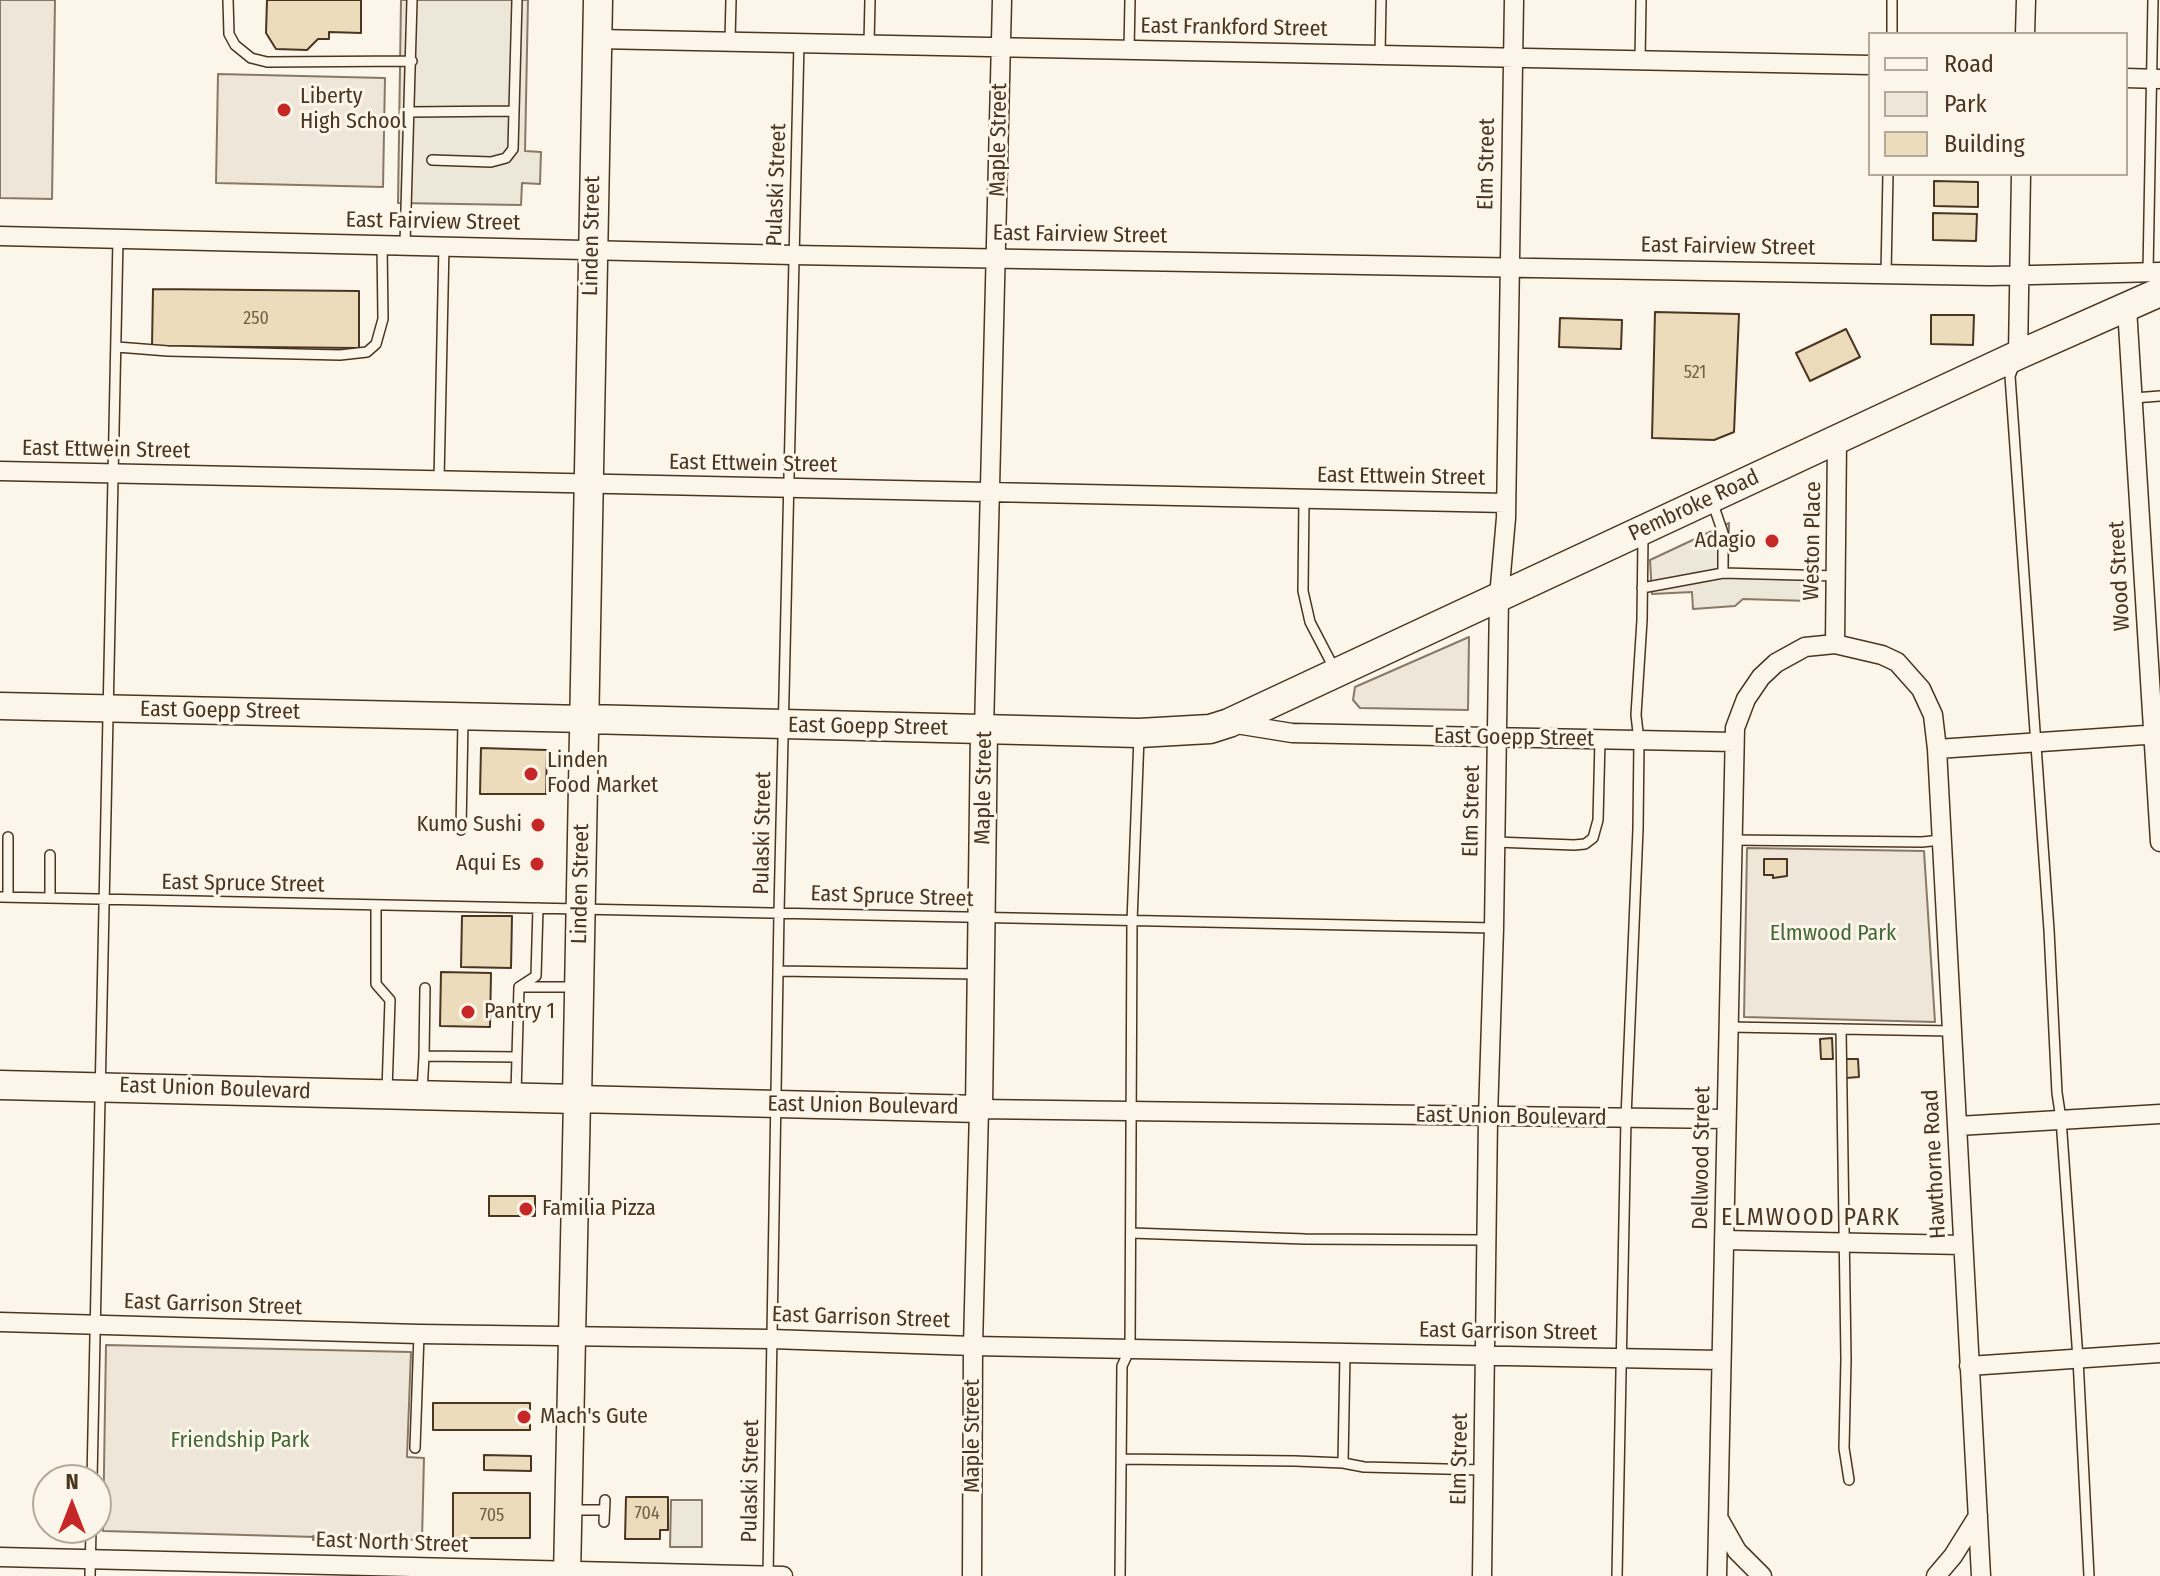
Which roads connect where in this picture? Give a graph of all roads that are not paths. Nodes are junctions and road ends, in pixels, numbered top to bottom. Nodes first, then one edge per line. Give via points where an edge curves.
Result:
1 (228, 0) edge
2 (412, 0) edge
3 (517, 0) edge
4 (598, 0) edge
5 (731, 0) edge
6 (870, 0) edge
7 (1002, 0) edge
8 (1130, 0) edge
9 (1381, 0) edge
10 (1514, 0) edge
11 (1641, 0) edge
12 (1892, 0) edge
13 (2026, 0) edge
14 (2153, 0) edge
15 (1892, 32) edge
16 (2025, 32) edge
17 (597, 39) junction
18 (730, 41) junction
19 (799, 42) junction
20 (869, 43) junction
21 (1001, 46) junction
22 (1129, 50) junction
23 (1380, 55) junction
24 (1513, 57) junction
25 (412, 61) junction
26 (1640, 61) junction
27 (1868, 65) edge
28 (2128, 78) edge
29 (2155, 79) edge
30 (514, 111) junction
31 (410, 112) junction
32 (432, 160) dead end
33 (1888, 176) edge
34 (2021, 176) edge
35 (0, 236) edge
36 (118, 239) junction
37 (382, 244) junction
38 (405, 244) junction
39 (444, 245) junction
40 (591, 250) junction
41 (793, 255) junction
42 (997, 257) junction
43 (1508, 267) junction
44 (1886, 274) junction
45 (2018, 276) junction
46 (2156, 279) edge
47 (2127, 308) junction
48 (117, 347) junction
49 (2018, 355) junction
50 (2160, 396) edge
51 (2134, 398) junction
52 (1837, 440) junction
53 (0, 471) edge
54 (115, 475) junction
55 (439, 480) junction
56 (588, 483) junction
57 (790, 489) junction
58 (990, 492) junction
59 (1711, 498) junction
60 (1304, 499) junction
61 (1506, 503) junction
62 (1643, 529) junction
63 (1723, 573) junction
64 (1837, 576) junction
65 (1642, 588) junction
66 (1499, 597) junction
67 (1835, 644) junction
68 (1336, 673) junction
69 (0, 706) edge
70 (108, 708) junction
71 (463, 716) junction
72 (586, 719) junction
73 (1229, 723) junction
74 (784, 725) junction
75 (984, 730) junction
76 (1139, 733) junction
77 (2157, 734) edge
78 (1497, 737) junction
79 (1600, 740) junction
80 (1639, 741) junction
81 (1734, 742) junction
82 (2034, 743) junction
83 (1937, 749) junction
84 (461, 830) dead end
85 (8, 837) dead end
86 (1731, 840) junction
87 (1941, 840) junction
88 (1496, 842) junction
89 (2160, 842) edge
90 (50, 855) dead end
91 (4, 897) edge
92 (50, 898) junction
93 (104, 900) junction
94 (376, 905) junction
95 (538, 908) junction
96 (580, 908) junction
97 (779, 912) junction
98 (983, 918) junction
99 (1132, 922) junction
100 (1494, 928) junction
101 (778, 971) junction
102 (982, 975) junction
103 (519, 987) junction
104 (579, 987) junction
105 (425, 988) dead end
106 (1729, 1027) junction
107 (1841, 1029) junction
108 (1952, 1031) junction
109 (424, 1056) junction
110 (517, 1057) junction
111 (0, 1085) edge
112 (99, 1086) junction
113 (387, 1094) junction
114 (422, 1095) junction
115 (516, 1098) junction
116 (577, 1099) junction
117 (776, 1104) junction
118 (979, 1109) junction
119 (1131, 1111) junction
120 (2160, 1114) edge
121 (1488, 1117) junction
122 (1626, 1118) junction
123 (1726, 1119) junction
124 (2061, 1119) junction
125 (1958, 1126) junction
126 (1131, 1233) junction
127 (1486, 1240) junction
128 (1724, 1240) junction
129 (1843, 1243) junction
130 (1962, 1245) junction
131 (0, 1322) edge
132 (95, 1326) junction
133 (419, 1334) junction
134 (571, 1336) junction
135 (771, 1339) junction
136 (973, 1346) junction
137 (1130, 1349) junction
138 (2160, 1353) edge
139 (1345, 1354) junction
140 (1485, 1356) junction
141 (1621, 1358) junction
142 (2078, 1359) junction
143 (1720, 1360) junction
144 (1969, 1366) junction
145 (415, 1448) dead end
146 (1121, 1459) junction
147 (1343, 1463) junction
148 (92, 1464) edge
149 (1484, 1470) junction
150 (1849, 1480) dead end
151 (568, 1510) junction
152 (1978, 1516) junction
153 (1719, 1519) junction
154 (604, 1522) dead end
155 (91, 1544) edge
156 (0, 1557) edge
157 (90, 1568) edge
158 (567, 1574) edge
159 (768, 1576) edge
160 (783, 1576) edge
161 (972, 1576) edge
162 (1120, 1576) edge
163 (1482, 1576) edge
164 (1617, 1576) edge
165 (1717, 1576) edge
166 (1762, 1576) edge
167 (1936, 1576) edge
168 (1981, 1576) edge
169 (2089, 1576) edge

1 - 25 lane via 229,34 251,58
2 - 25 lane
3 - 30 lane
4 - 17 main road, Linden Street
5 - 18 lane
6 - 20 lane
7 - 21 street, Maple Street
8 - 22 lane
9 - 23 lane
10 - 24 street, Elm Street
11 - 26 lane
12 - 15 lane
13 - 16 street
14 - 29 lane
17 - 18 street, East Frankford Street
17 - 40 main road, Linden Street
18 - 19 street, East Frankford Street
19 - 20 street, East Frankford Street
19 - 41 lane, Pulaski Street
20 - 21 street, East Frankford Street
21 - 22 street, East Frankford Street
21 - 42 street, Maple Street
22 - 23 street, East Frankford Street
23 - 24 street, East Frankford Street
24 - 26 street, East Frankford Street
24 - 43 street, Elm Street
25 - 31 lane
26 - 27 street, East Frankford Street
28 - 29 street
29 - 46 lane
30 - 31 lane
30 - 32 lane via 513,149 506,158
31 - 38 lane
33 - 44 lane
34 - 45 street
35 - 36 street, East Fairview Street
36 - 37 street, East Fairview Street
36 - 48 lane
37 - 38 street, East Fairview Street
37 - 48 lane via 383,319 376,344 367,352
38 - 39 street, East Fairview Street
39 - 40 street, East Fairview Street
39 - 55 lane
40 - 41 street, East Fairview Street
40 - 56 main road, Linden Street
41 - 42 street, East Fairview Street
41 - 57 lane, Pulaski Street
42 - 43 street, East Fairview Street
42 - 58 street, Maple Street
43 - 44 street, East Fairview Street
43 - 61 street, Elm Street
44 - 45 street, East Fairview Street
45 - 46 street, East Fairview Street
45 - 49 street
46 - 47 main road, Pembroke Road
47 - 49 main road, Pembroke Road
47 - 51 street, Wood Street
48 - 54 lane
49 - 52 main road, Pembroke Road
49 - 82 lane via 2010,376
50 - 51 lane
51 - 77 street, Wood Street
52 - 59 main road, Pembroke Road
52 - 64 street, Weston Place
53 - 54 street, East Ettwein Street
54 - 55 street, East Ettwein Street
54 - 70 lane
55 - 56 street, East Ettwein Street
56 - 57 street, East Ettwein Street
56 - 72 main road, Linden Street
57 - 58 street, East Ettwein Street
57 - 74 lane, Pulaski Street
58 - 60 street, East Ettwein Street
58 - 75 street, Maple Street
59 - 62 main road, Pembroke Road
59 - 63 lane via 1723,533
60 - 61 street, East Ettwein Street
60 - 68 lane via 1305,600
61 - 66 street, Elm Street
62 - 65 lane
62 - 66 main road, Pembroke Road
63 - 64 lane
63 - 65 lane
64 - 67 street, Weston Place
65 - 80 lane
66 - 68 main road, Pembroke Road
66 - 78 street, Elm Street
67 - 81 street via 1805,647 1761,677 1742,707
67 - 83 street via 1882,655 1909,674 1933,715
68 - 73 main road, Pembroke Road
69 - 70 street, East Goepp Street
70 - 71 street, East Goepp Street
70 - 93 lane
71 - 72 street, East Goepp Street
71 - 84 lane
72 - 74 main road, East Goepp Street
72 - 96 main road, Linden Street
73 - 76 main road, East Goepp Street
73 - 78 street, East Goepp Street via 1292,733
74 - 75 main road, East Goepp Street
74 - 97 lane, Pulaski Street
75 - 76 main road, East Goepp Street
75 - 98 street, Maple Street
76 - 99 lane
77 - 82 street
77 - 89 street, Wood Street
78 - 79 street, East Goepp Street
78 - 88 street, Elm Street
79 - 80 street, East Goepp Street
79 - 88 lane via 1593,838 1574,845
80 - 81 street, East Goepp Street
80 - 122 lane
81 - 86 street, Dellwood Street
82 - 83 street
82 - 124 lane
83 - 87 street, Hawthorne Road
85 - 91 lane
86 - 87 lane
86 - 106 street, Dellwood Street
87 - 108 street, Hawthorne Road
88 - 100 street, Elm Street
90 - 92 lane
91 - 92 lane, East Spruce Street
92 - 93 lane, East Spruce Street
93 - 94 lane, East Spruce Street
93 - 112 lane
94 - 95 lane, East Spruce Street
94 - 113 lane via 376,984 390,1000
95 - 96 lane, East Spruce Street
95 - 103 lane via 536,976
96 - 97 lane, East Spruce Street
96 - 104 main road, Linden Street
97 - 98 lane, East Spruce Street
97 - 101 lane, Pulaski Street
98 - 99 lane, East Spruce Street
98 - 102 street, Maple Street
99 - 100 lane, East Spruce Street
99 - 119 lane
100 - 121 street, Elm Street
101 - 102 lane
101 - 117 lane, Pulaski Street
102 - 118 street, Maple Street
103 - 104 lane
103 - 110 lane
104 - 116 main road, Linden Street
105 - 109 lane
106 - 107 lane
106 - 123 street, Dellwood Street
107 - 108 lane
107 - 129 lane
108 - 125 street, Hawthorne Road
109 - 110 lane
109 - 114 lane
110 - 115 lane
111 - 112 main road, East Union Boulevard
112 - 113 main road, East Union Boulevard
112 - 132 lane
113 - 114 main road, East Union Boulevard
114 - 115 main road, East Union Boulevard
115 - 116 main road, East Union Boulevard
116 - 117 street, East Union Boulevard
116 - 134 street, Linden Street
117 - 118 street, East Union Boulevard
117 - 135 lane, Pulaski Street
118 - 119 street, East Union Boulevard
118 - 136 street, Maple Street
119 - 121 street, East Union Boulevard
119 - 126 lane
120 - 124 street
121 - 122 street, East Union Boulevard
121 - 127 street, Elm Street
122 - 123 street, East Union Boulevard
122 - 141 lane
123 - 128 street, Dellwood Street
124 - 125 street
124 - 142 lane
125 - 130 street, Hawthorne Road
126 - 127 lane
126 - 137 lane
127 - 140 street, Elm Street
128 - 129 street
128 - 143 street, Dellwood Street
129 - 130 street
129 - 150 lane via 1844,1448
130 - 144 street, Hawthorne Road
131 - 132 street, East Garrison Street
132 - 133 street, East Garrison Street
132 - 148 lane
133 - 134 street, East Garrison Street
133 - 145 lane
134 - 135 street, East Garrison Street
134 - 151 street, Linden Street
135 - 136 street, East Garrison Street
135 - 159 lane, Pulaski Street
136 - 137 street, East Garrison Street
136 - 161 street, Maple Street
137 - 139 street, East Garrison Street
137 - 146 lane via 1122,1366
138 - 142 street
139 - 140 street, East Garrison Street
139 - 147 lane
140 - 141 street, East Garrison Street
140 - 149 street, Elm Street
141 - 143 street, East Garrison Street
141 - 164 lane
142 - 144 street
142 - 169 lane
143 - 153 street, Dellwood Street
144 - 152 street, Hawthorne Road
146 - 147 lane
146 - 162 lane
147 - 149 lane
149 - 163 street, Elm Street
151 - 154 lane via 604,1505
151 - 158 street, Linden Street
152 - 167 street
152 - 168 street, Hawthorne Road
153 - 165 street, Dellwood Street
153 - 166 street via 1737,1551
155 - 157 lane
156 - 157 street, East North Street
157 - 158 street, East North Street
158 - 159 street, East North Street
159 - 160 street, East North Street

